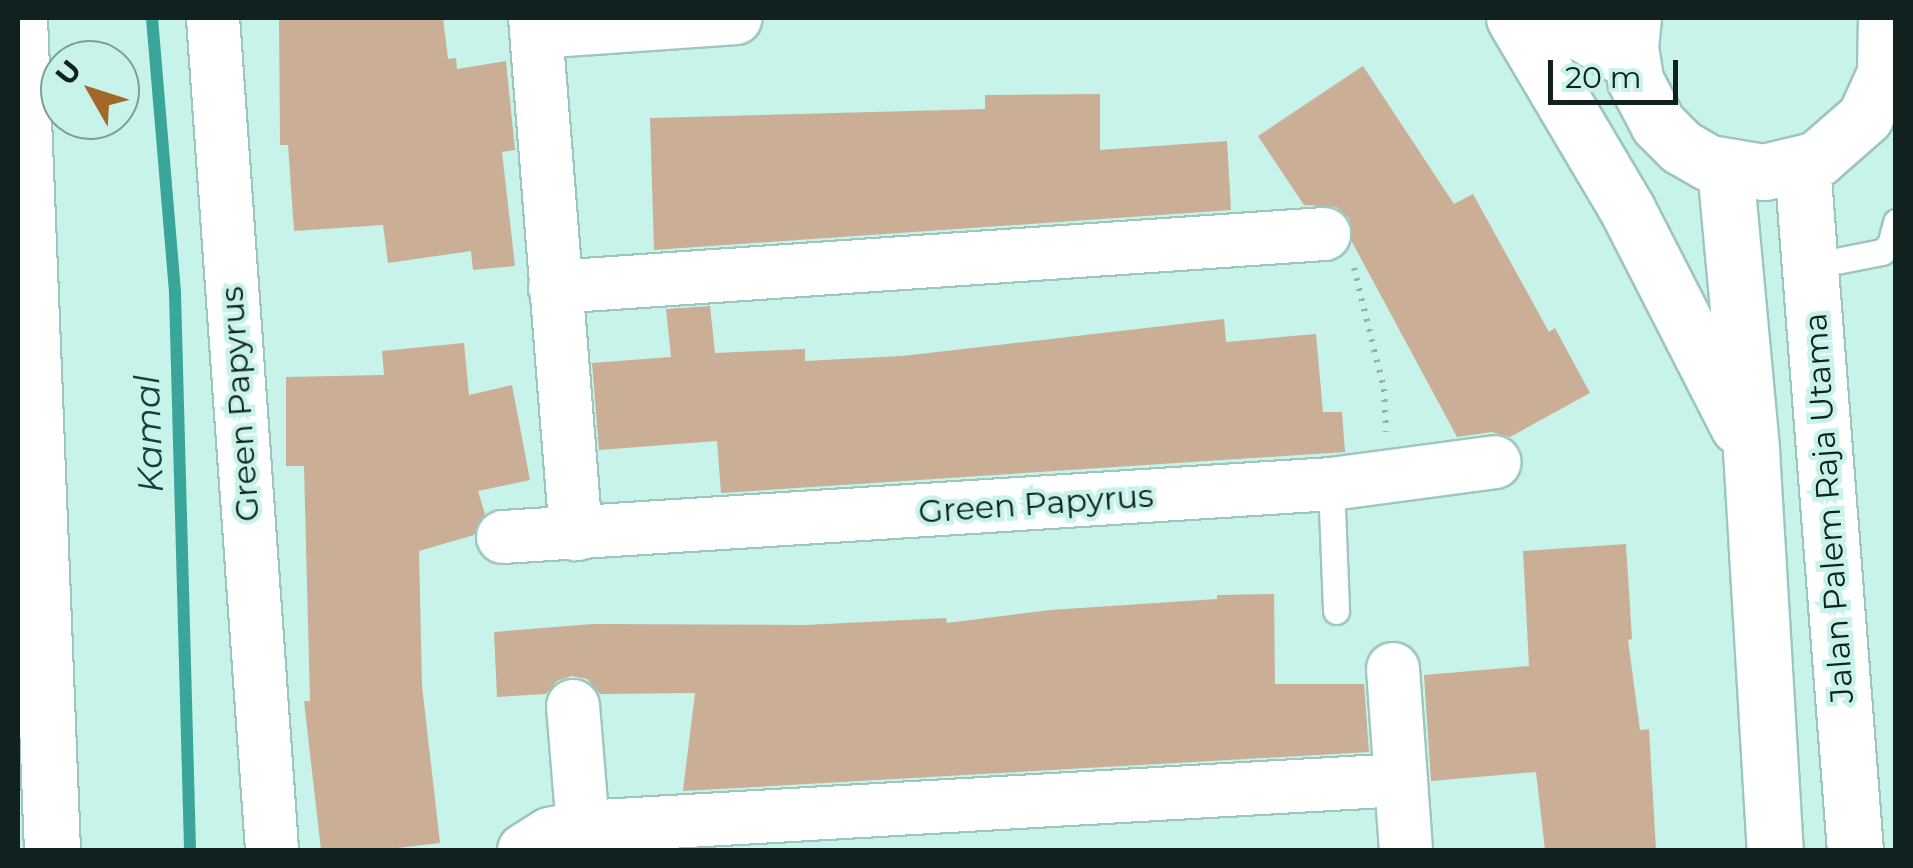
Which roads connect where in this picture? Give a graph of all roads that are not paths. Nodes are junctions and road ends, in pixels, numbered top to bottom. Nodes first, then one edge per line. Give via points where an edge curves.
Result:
1 (19, 18) edge
2 (214, 18) edge
3 (736, 18) edge
4 (1514, 18) edge
5 (1553, 18) edge
6 (1886, 18) edge
7 (536, 25) edge
8 (1632, 41) edge
9 (1885, 102) edge
10 (1802, 165) junction
11 (1725, 168) junction
12 (1896, 222) edge
13 (1324, 234) road end
14 (1810, 266) junction
15 (555, 287) junction
16 (1751, 450) junction
17 (1495, 462) dead end
18 (1332, 484) junction
19 (576, 534) junction
20 (503, 537) dead end
21 (1336, 611) dead end
22 (1393, 669) dead end
23 (573, 706) dead end
24 (1401, 780) junction
25 (583, 827) junction
26 (52, 850) edge
27 (272, 850) edge
28 (524, 850) edge
29 (1406, 850) edge
30 (1775, 850) edge
31 (1854, 850) edge

1 - 26 street
2 - 27 street, Green Papyrus
3 - 7 street
4 - 16 street via 1628,211
5 - 8 street
6 - 9 street
7 - 15 street
8 - 11 street via 1648,110 1694,156
9 - 10 street via 1844,140
10 - 11 street via 1764,172
10 - 14 street, Jalan Palem Raja Utama
11 - 16 street
12 - 14 lane via 1882,252
13 - 15 street
14 - 31 street, Jalan Palem Raja Utama
15 - 19 street
16 - 30 street
17 - 18 street, Green Papyrus
18 - 19 street, Green Papyrus
18 - 21 lane
19 - 20 street, Green Papyrus
22 - 24 street
23 - 25 street
24 - 25 street
24 - 29 street
25 - 28 street via 550,834

